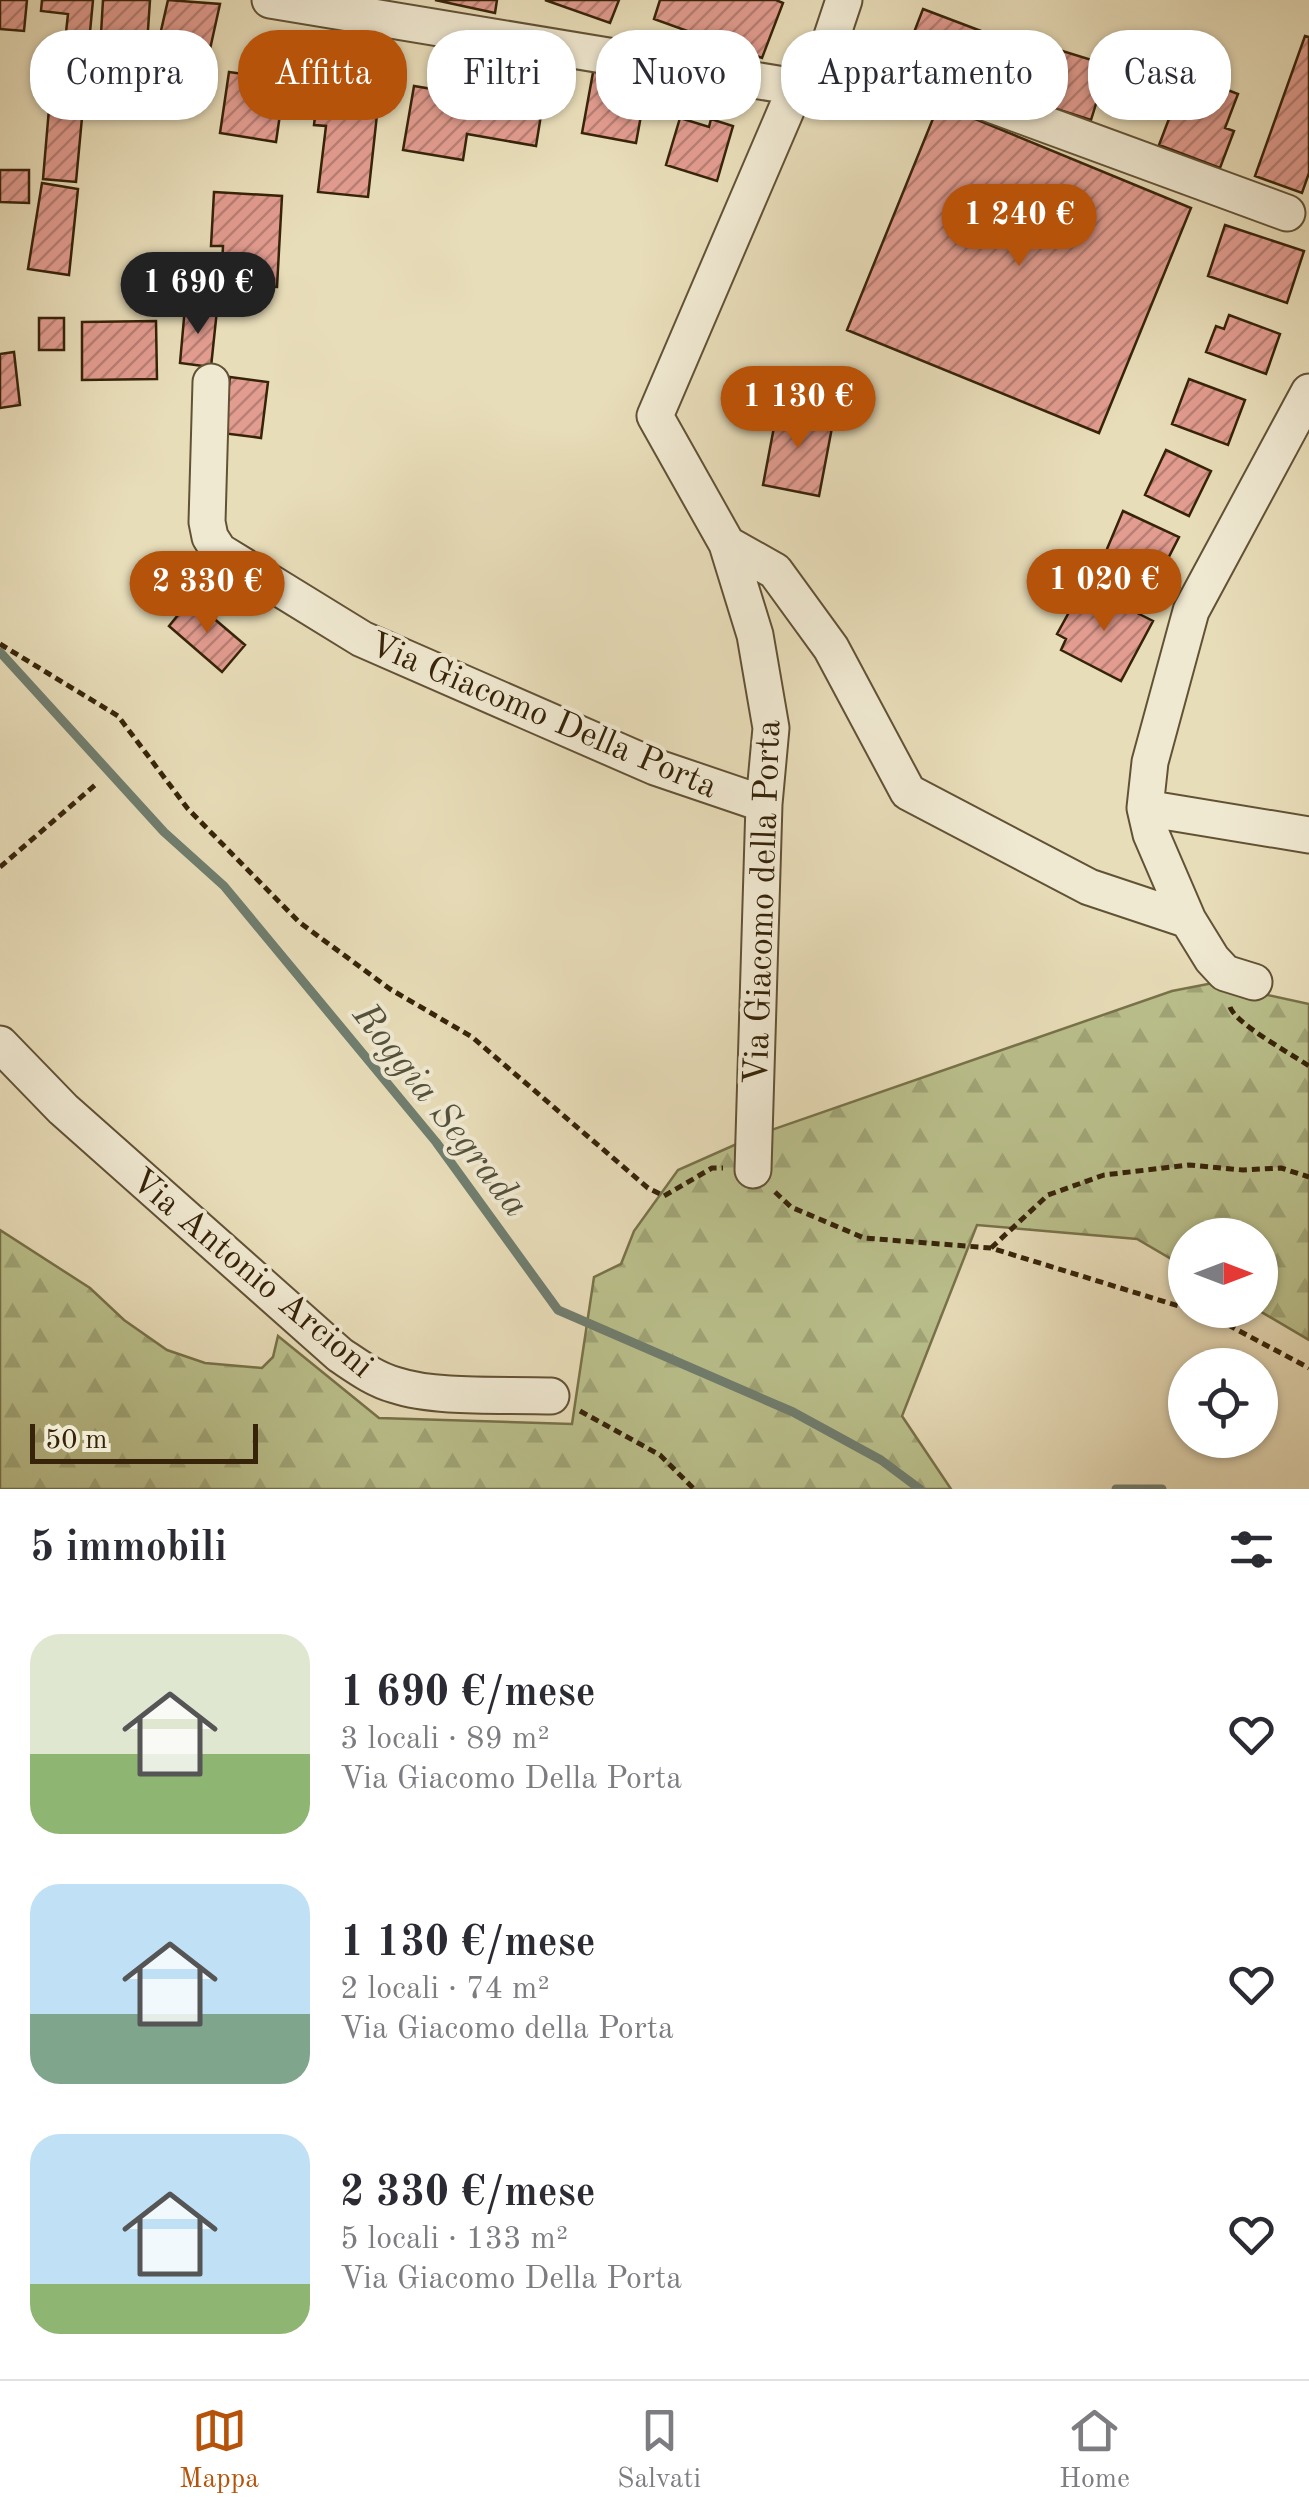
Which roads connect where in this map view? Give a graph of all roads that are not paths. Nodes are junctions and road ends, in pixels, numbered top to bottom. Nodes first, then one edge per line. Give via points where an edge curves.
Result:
1 (270, 0) edge
2 (844, 0) edge
3 (833, 30) edge
4 (781, 84) edge
5 (781, 120) edge
6 (1034, 120) edge
7 (1287, 213) dead end
8 (211, 382) dead end
9 (1309, 392) edge
10 (727, 544) junction
11 (764, 804) junction
12 (1145, 808) junction
13 (1309, 835) edge
14 (1188, 920) junction
15 (1239, 977) road end
16 (0, 1044) edge
17 (753, 1170) road end
18 (551, 1396) road end

1 - 4 street
2 - 3 street
5 - 10 street, Via Giacomo della Porta via 655,416
6 - 7 street
8 - 11 street, Via Giacomo Della Porta via 207,522 218,551 362,639 655,767
9 - 12 street via 1191,611 1150,762
10 - 11 street, Via Giacomo della Porta via 755,635 770,728
10 - 14 street via 775,571 786,586 830,648 908,792 1089,887
11 - 17 street, Via Giacomo della Porta
12 - 13 street
12 - 14 street
14 - 15 street via 1212,959
16 - 18 street, Via Antonio Arcioni via 121,1161 374,1378 428,1391

